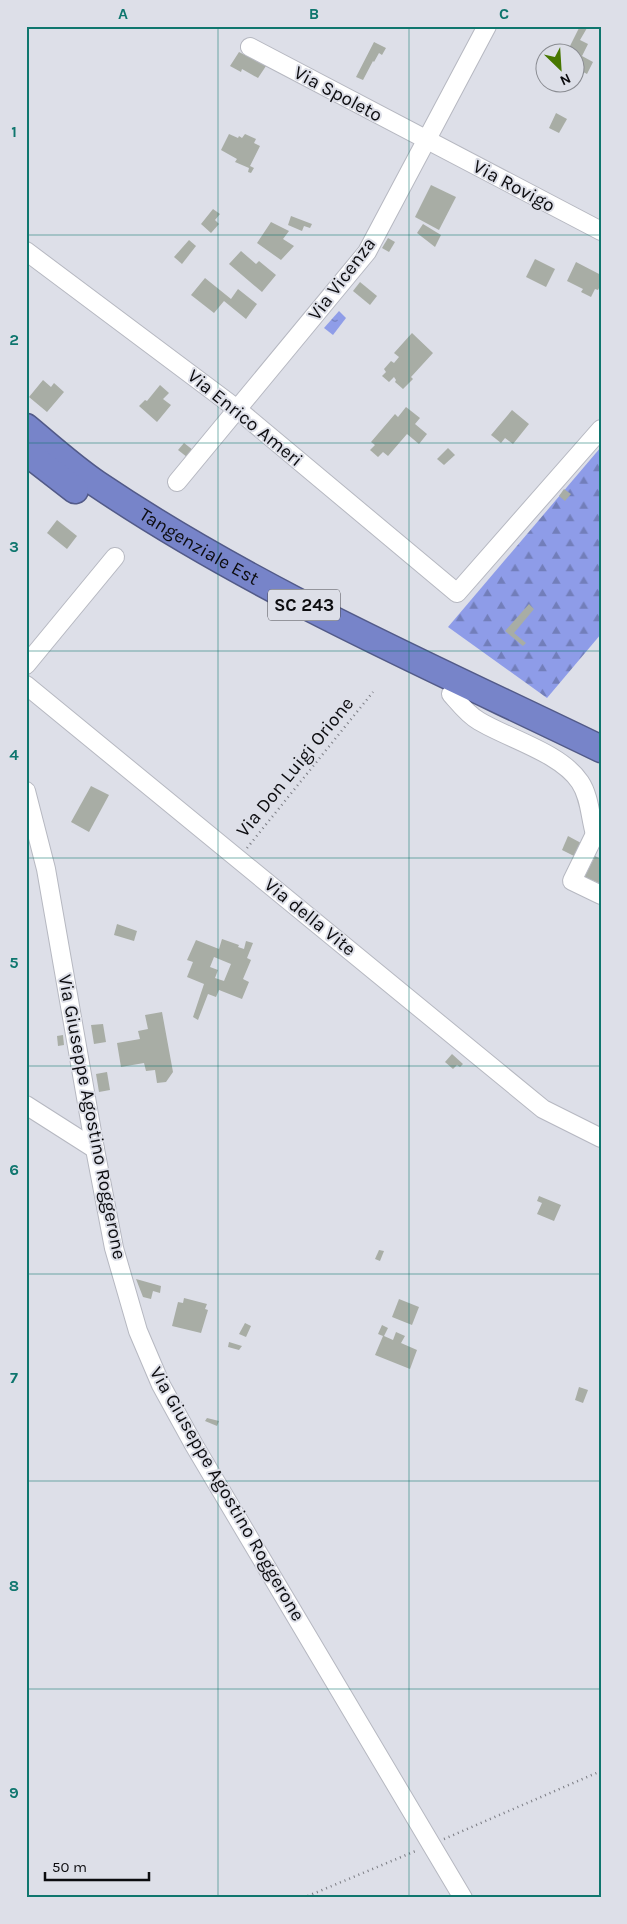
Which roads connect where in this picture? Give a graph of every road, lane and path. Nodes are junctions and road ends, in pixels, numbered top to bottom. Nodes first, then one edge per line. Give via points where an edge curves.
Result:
1 (487, 26) edge
2 (250, 47) dead end
3 (427, 140) junction
4 (601, 231) edge
5 (26, 251) edge
6 (237, 409) junction
7 (26, 428) edge
8 (601, 429) edge
9 (26, 452) edge
10 (177, 482) dead end
11 (115, 557) dead end
12 (26, 664) edge
13 (26, 685) edge
14 (454, 687) junction
15 (373, 692) dead end
16 (601, 739) edge
17 (601, 749) edge
18 (591, 775) edge
19 (26, 791) edge
20 (598, 835) edge
21 (238, 859) junction
22 (601, 895) edge
23 (26, 1105) edge
24 (601, 1138) edge
25 (95, 1149) junction
26 (601, 1771) edge
27 (432, 1845) junction
28 (304, 1898) edge
29 (463, 1898) edge

1 - 3 street, Via Vicenza
2 - 3 street, Via Spoleto
3 - 4 street, Via Rovigo
3 - 6 street, Via Vicenza via 367,252
5 - 6 street, Via Enrico Ameri
6 - 8 street, Via Enrico Ameri via 457,593
6 - 10 street, Via Vicenza
7 - 14 highway, Tangenziale Est / SC 243 via 95,483 195,547
9 - 14 highway, Tangenziale Est / SC 243 via 92,503 194,567 287,615
11 - 12 street
13 - 21 street, Via della Vite
14 - 16 street via 505,689
14 - 17 highway, Tangenziale Est / SC 243
14 - 18 highway, Tangenziale Est / SC 243
15 - 21 path, Via Don Luigi Orione
18 - 20 street via 590,815
19 - 25 street, Via Giuseppe Agostino Roggerone via 46,869
20 - 22 street via 572,881
21 - 24 street, Via della Vite via 543,1109
23 - 25 street
25 - 27 street, Via Giuseppe Agostino Roggerone via 114,1248 138,1331 161,1385
26 - 27 path
27 - 28 path
27 - 29 street, Via Giuseppe Agostino Roggerone

